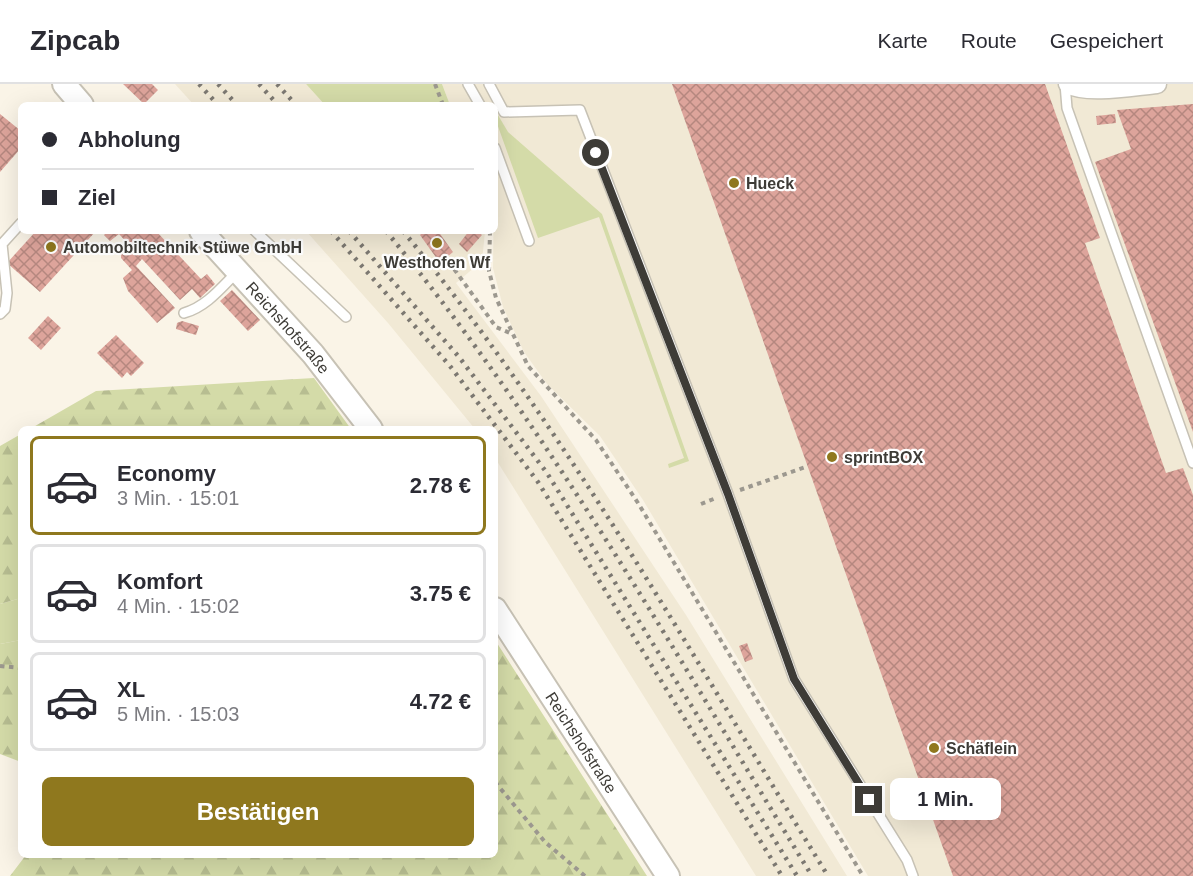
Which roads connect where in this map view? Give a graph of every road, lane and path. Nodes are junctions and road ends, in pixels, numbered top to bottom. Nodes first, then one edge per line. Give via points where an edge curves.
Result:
1 (64, 84) edge
2 (435, 84) edge
3 (468, 84) edge
4 (489, 84) edge
5 (1066, 84) edge
6 (1157, 84) edge
7 (79, 102) edge
8 (443, 102) edge
9 (478, 102) edge
10 (498, 156) edge
11 (18, 226) edge
12 (204, 234) edge
13 (258, 234) edge
14 (490, 234) edge
15 (529, 241) dead end
16 (449, 262) dead end
17 (239, 270) junction
18 (184, 313) dead end
19 (0, 314) edge
20 (346, 316) dead end
21 (511, 333) junction
22 (369, 426) edge
23 (1193, 464) edge
24 (808, 466) dead end
25 (728, 494) junction
26 (701, 504) dead end
27 (498, 614) edge
28 (0, 666) edge
29 (18, 668) edge
30 (498, 786) edge
31 (585, 876) edge
32 (668, 876) edge
33 (863, 876) edge
34 (913, 876) edge

1 - 7 street
2 - 8 path
3 - 9 lane
4 - 25 lane via 504,112 580,110
5 - 6 street via 1090,89
5 - 23 lane via 1067,108
10 - 15 lane
11 - 19 lane via 2,244 7,293 5,309
12 - 17 street, Reichshofstraße
13 - 20 lane
14 - 21 path via 489,271
16 - 21 path via 496,327
17 - 18 lane via 212,297
17 - 22 street, Reichshofstraße via 313,354
21 - 33 path via 528,366 596,440 638,503
24 - 25 path
25 - 26 path
25 - 34 lane via 794,679 907,860
27 - 32 street, Reichshofstraße
28 - 29 path
30 - 31 path via 545,842

